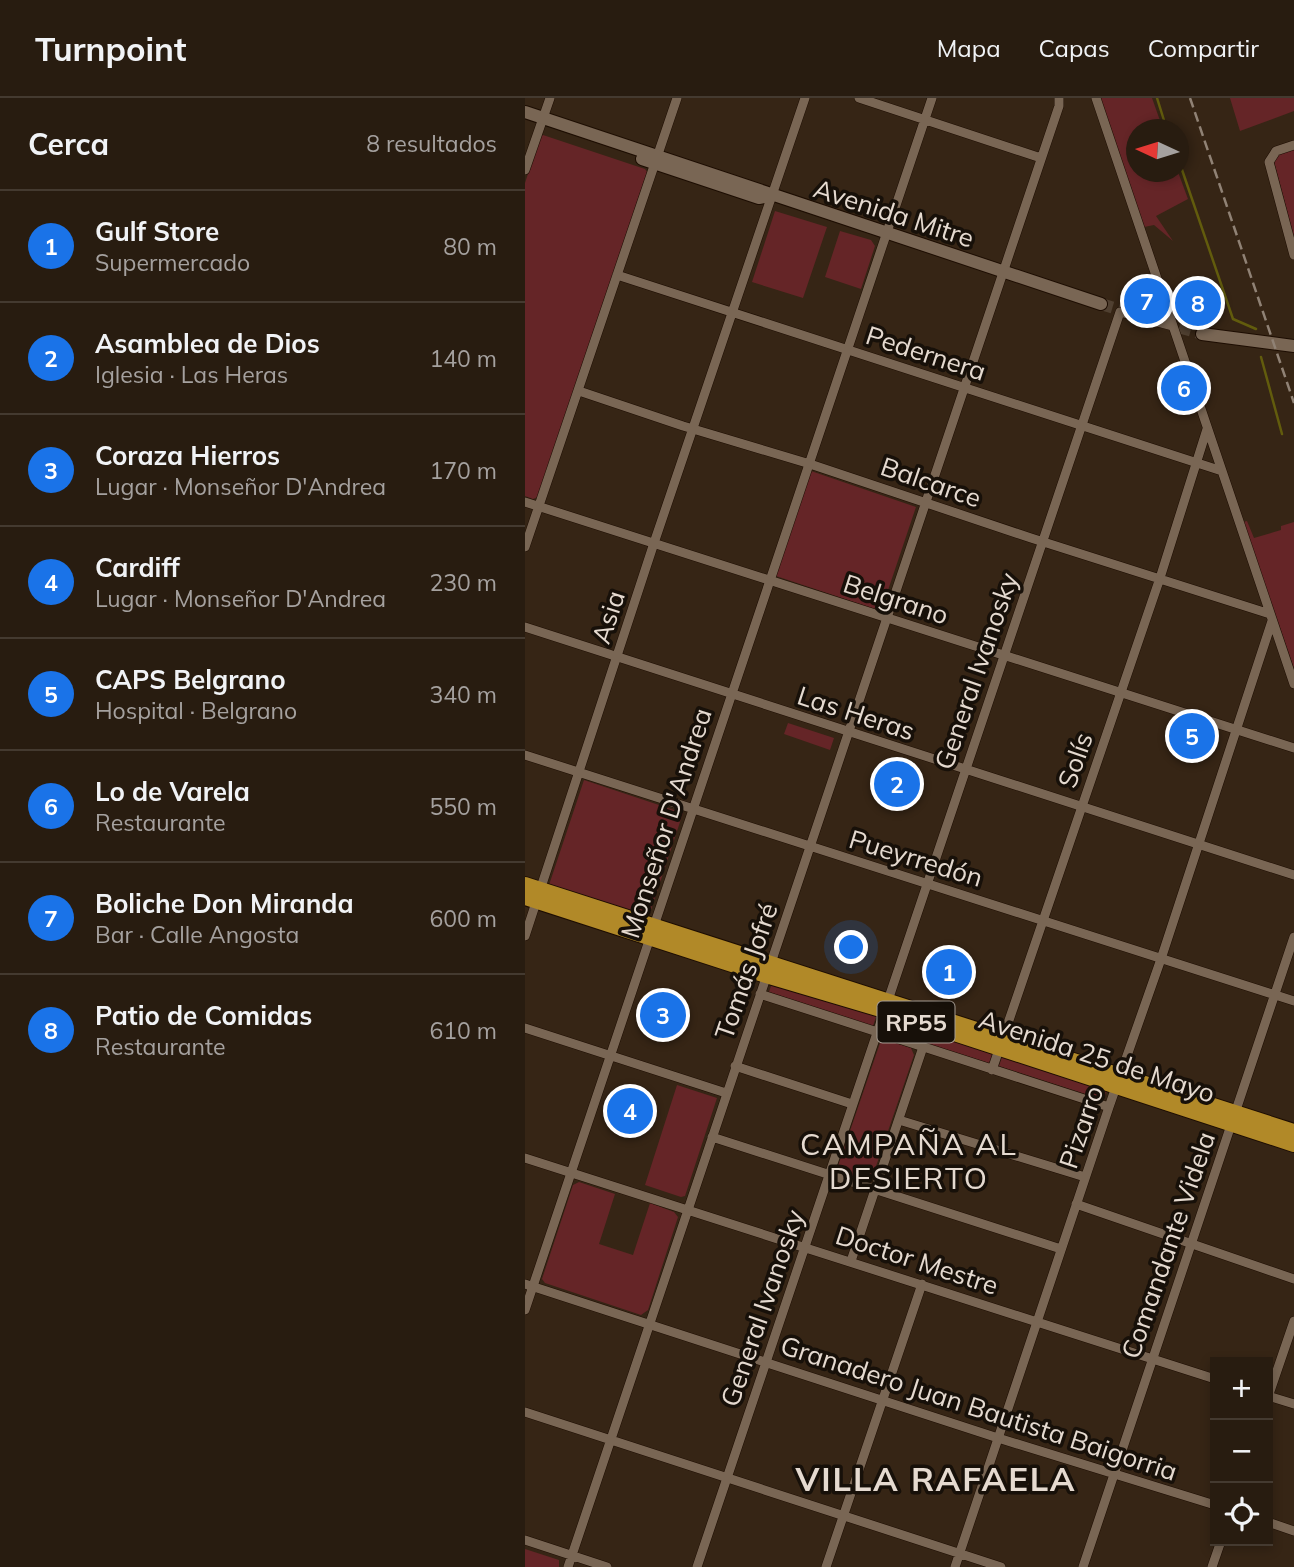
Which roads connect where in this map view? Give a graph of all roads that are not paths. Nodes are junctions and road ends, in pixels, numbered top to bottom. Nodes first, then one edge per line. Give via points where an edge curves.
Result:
1 (550, 98) edge
2 (677, 98) edge
3 (805, 98) edge
4 (859, 98) edge
5 (933, 98) edge
6 (1059, 98) edge
7 (1096, 98) edge
8 (525, 112) edge
9 (925, 119) junction
10 (525, 121) edge
11 (542, 122) junction
12 (1294, 145) edge
13 (1041, 159) junction
14 (657, 160) junction
15 (525, 170) edge
16 (772, 196) junction
17 (887, 234) junction
18 (1294, 255) edge
19 (1003, 273) junction
20 (617, 275) junction
21 (1101, 304) tunnel mouth
22 (733, 312) junction
23 (1172, 326) junction
24 (1202, 334) tunnel mouth
25 (1294, 346) edge
26 (849, 349) junction
27 (963, 388) junction
28 (579, 391) junction
29 (1080, 426) junction
30 (693, 429) junction
31 (1207, 429) junction
32 (810, 464) junction
33 (1198, 464) junction
34 (1222, 471) junction
35 (525, 502) edge
36 (926, 502) junction
37 (539, 507) junction
38 (1042, 541) junction
39 (654, 543) junction
40 (525, 547) edge
41 (1160, 578) junction
42 (769, 580) junction
43 (1271, 617) junction
44 (886, 618) junction
45 (525, 626) edge
46 (1003, 655) junction
47 (617, 656) junction
48 (1294, 684) edge
49 (1120, 693) junction
50 (731, 694) junction
51 (1236, 731) junction
52 (847, 732) junction
53 (1294, 748) edge
54 (525, 755) edge
55 (965, 770) junction
56 (578, 773) junction
57 (1080, 807) junction
58 (693, 809) junction
59 (1199, 844) junction
60 (809, 847) junction
61 (1294, 876) edge
62 (927, 883) junction
63 (525, 884) edge
64 (534, 896) edge
65 (1042, 921) junction
66 (652, 932) junction
67 (525, 936) edge
68 (1294, 937) edge
69 (1161, 959) junction
70 (769, 970) junction
71 (760, 994) junction
72 (1275, 995) junction
73 (1294, 1001) edge
74 (886, 1006) junction
75 (525, 1028) edge
76 (877, 1032) junction
77 (1001, 1043) junction
78 (923, 1047) junction
79 (611, 1056) junction
80 (735, 1066) junction
81 (992, 1069) junction
82 (1119, 1081) junction
83 (726, 1093) junction
84 (852, 1104) junction
85 (1108, 1107) junction
86 (1233, 1119) junction
87 (899, 1120) junction
88 (1294, 1131) edge
89 (712, 1138) junction
90 (1294, 1145) edge
91 (525, 1158) edge
92 (571, 1172) junction
93 (829, 1174) junction
94 (1085, 1177) junction
95 (875, 1189) junction
96 (1076, 1204) junction
97 (688, 1208) junction
98 (1191, 1243) junction
99 (805, 1246) junction
100 (1062, 1249) junction
101 (851, 1261) junction
102 (1294, 1279) edge
103 (922, 1284) junction
104 (529, 1286) edge
105 (525, 1310) edge
106 (1294, 1321) edge
107 (1037, 1322) junction
108 (650, 1325) junction
109 (1153, 1358) junction
110 (765, 1362) junction
111 (1210, 1377) edge
112 (1273, 1382) edge
113 (1273, 1398) edge
114 (883, 1401) junction
115 (1294, 1404) edge
116 (525, 1412) edge
117 (998, 1438) junction
118 (611, 1440) junction
119 (1113, 1475) junction
120 (727, 1478) junction
121 (1210, 1504) edge
122 (844, 1516) junction
123 (1273, 1524) edge
124 (1294, 1531) edge
125 (525, 1540) edge
126 (1219, 1546) edge
127 (960, 1554) junction
128 (572, 1555) junction
129 (568, 1567) edge
130 (607, 1567) edge
131 (697, 1567) edge
132 (826, 1567) edge
133 (955, 1567) edge
134 (1001, 1567) edge
135 (1083, 1567) edge
136 (1212, 1567) edge

1 - 11 street
2 - 14 street
3 - 16 street, Asia
4 - 9 street
5 - 9 street, Monseñor D'Andrea
6 - 13 street, Tomás Jofré
7 - 23 street
8 - 11 main road, Avenida Mitre
9 - 13 street
9 - 17 street, Monseñor D'Andrea
10 - 11 main road, Avenida Mitre
11 - 14 main road, Avenida Mitre
11 - 15 street
12 - 18 street via 1272,155 1270,170
13 - 19 street, Tomás Jofré
14 - 16 main road, Avenida Mitre via 762,189
14 - 20 street
16 - 17 main road, Avenida Mitre
16 - 22 street, Asia
17 - 19 main road, Avenida Mitre
17 - 26 street, Monseñor D'Andrea
19 - 21 main road, Avenida Mitre
19 - 27 street, Tomás Jofré
20 - 22 street, Pedernera
20 - 28 street
22 - 26 street, Pedernera
22 - 30 street, Asia
23 - 29 street, General Ivanosky via 1120,312
23 - 31 street
24 - 25 main road
26 - 27 street, Pedernera
26 - 32 street, Monseñor D'Andrea
27 - 29 street, Pedernera
27 - 36 street, Tomás Jofré
28 - 30 street, Balcarce
28 - 37 street
29 - 33 street, Pedernera
29 - 38 street, General Ivanosky
30 - 32 street, Balcarce
30 - 39 street, Asia
31 - 33 street, Solís
31 - 34 street
32 - 36 street, Balcarce
32 - 42 street, Monseñor D'Andrea
33 - 34 street, Pedernera
33 - 41 street, Solís
34 - 43 street
35 - 37 street, Belgrano
36 - 38 street, Balcarce
36 - 44 street, Tomás Jofré
37 - 39 street, Belgrano
37 - 40 street
38 - 41 street, Balcarce
38 - 46 street, General Ivanosky
39 - 42 street, Belgrano
39 - 47 street, Asia
41 - 43 street, Balcarce
41 - 49 street, Solís
42 - 44 street, Belgrano
42 - 50 street, Monseñor D'Andrea
43 - 48 street
43 - 51 street, Pizarro
44 - 46 street, Belgrano
44 - 52 street, Tomás Jofré
45 - 47 street, Las Heras
46 - 49 street, Belgrano
46 - 55 street, General Ivanosky
47 - 50 street, Las Heras
47 - 56 street, Asia
49 - 51 street, Belgrano
49 - 57 street, Solís
50 - 52 street, Las Heras
50 - 58 street, Monseñor D'Andrea
51 - 53 street, Belgrano
51 - 59 street, Pizarro
52 - 55 street, Las Heras
52 - 60 street, Tomás Jofré
54 - 56 street, Pueyrredón
55 - 57 street, Las Heras
55 - 62 street, General Ivanosky
56 - 58 street, Pueyrredón
56 - 64 street, Asia
57 - 59 street, Las Heras
57 - 65 street, Solís
58 - 60 street, Pueyrredón
58 - 66 street, Monseñor D'Andrea
59 - 61 street, Las Heras
59 - 69 street, Pizarro
60 - 62 street, Pueyrredón
60 - 70 street, Tomás Jofré
62 - 65 street, Pueyrredón
62 - 74 street, General Ivanosky
63 - 64 main road, Avenida 25 de Mayo / RP55
64 - 66 main road, Avenida 25 de Mayo / RP55
64 - 67 street, Asia
65 - 69 street, Pueyrredón
65 - 77 street, Solís
66 - 70 main road, Avenida 25 de Mayo / RP55
66 - 79 street, Monseñor D'Andrea
68 - 72 street, Comandante Videla
69 - 72 street, Pueyrredón
69 - 82 street, Pizarro
70 - 71 street, Tomás Jofré
70 - 74 main road, Avenida 25 de Mayo / RP55
71 - 76 street
71 - 80 street, Tomás Jofré
72 - 73 street, Pueyrredón
72 - 86 street, Comandante Videla
74 - 76 street, General Ivanosky
74 - 77 main road, Avenida 25 de Mayo / RP55
75 - 79 street
76 - 78 street
76 - 84 street, General Ivanosky
77 - 81 street, Solís
77 - 82 main road, Avenida 25 de Mayo / RP55
78 - 81 street
78 - 87 street
79 - 83 street
79 - 92 street, Monseñor D'Andrea
80 - 83 street, Tomás Jofré
80 - 84 street
81 - 85 street
82 - 85 street, Pizarro
82 - 86 main road, Avenida 25 de Mayo / RP55
83 - 89 street, Tomás Jofré
84 - 93 street, General Ivanosky
85 - 94 street, Pizarro
86 - 88 main road, Avenida 25 de Mayo / RP55
86 - 90 main road, Avenida 25 de Mayo / RP55
86 - 98 street, Comandante Videla
87 - 94 street
87 - 95 street
89 - 93 street
89 - 97 street, Tomás Jofré
91 - 92 street, Doctor Mestre
92 - 97 street, Doctor Mestre
92 - 104 street, Monseñor D'Andrea
93 - 95 street
93 - 99 street, General Ivanosky
94 - 96 street, Pizarro
95 - 100 street
95 - 101 street
96 - 98 street
96 - 100 street, Pizarro
97 - 99 street, Doctor Mestre
97 - 108 street, Tomás Jofré
98 - 102 street
98 - 109 street, Comandante Videla
99 - 101 street, Doctor Mestre
99 - 110 street, General Ivanosky
100 - 107 street, Pizarro
101 - 103 street, Doctor Mestre
103 - 107 street, Doctor Mestre
103 - 114 street
104 - 105 street, Monseñor D'Andrea
104 - 108 street, Granadero Juan Bautista Baigorria
106 - 112 street
107 - 109 street, Doctor Mestre
107 - 117 street, Pizarro
108 - 110 street, Granadero Juan Bautista Baigorria
108 - 118 street, Tomás Jofré
109 - 111 street, Doctor Mestre
109 - 119 street, Comandante Videla
110 - 114 street, Granadero Juan Bautista Baigorria
110 - 120 street, General Ivanosky
113 - 115 street
114 - 117 street, Granadero Juan Bautista Baigorria
114 - 122 street
116 - 118 street
117 - 119 street, Granadero Juan Bautista Baigorria
117 - 127 street, Pizarro
118 - 120 street
118 - 128 street, Tomás Jofré
119 - 121 street, Granadero Juan Bautista Baigorria
119 - 135 street, Comandante Videla
120 - 122 street
120 - 131 street, General Ivanosky
122 - 127 street
122 - 132 street
123 - 124 street
125 - 128 street
126 - 136 street
127 - 133 street, Pizarro
127 - 134 street
128 - 129 street, Tomás Jofré
128 - 130 street

